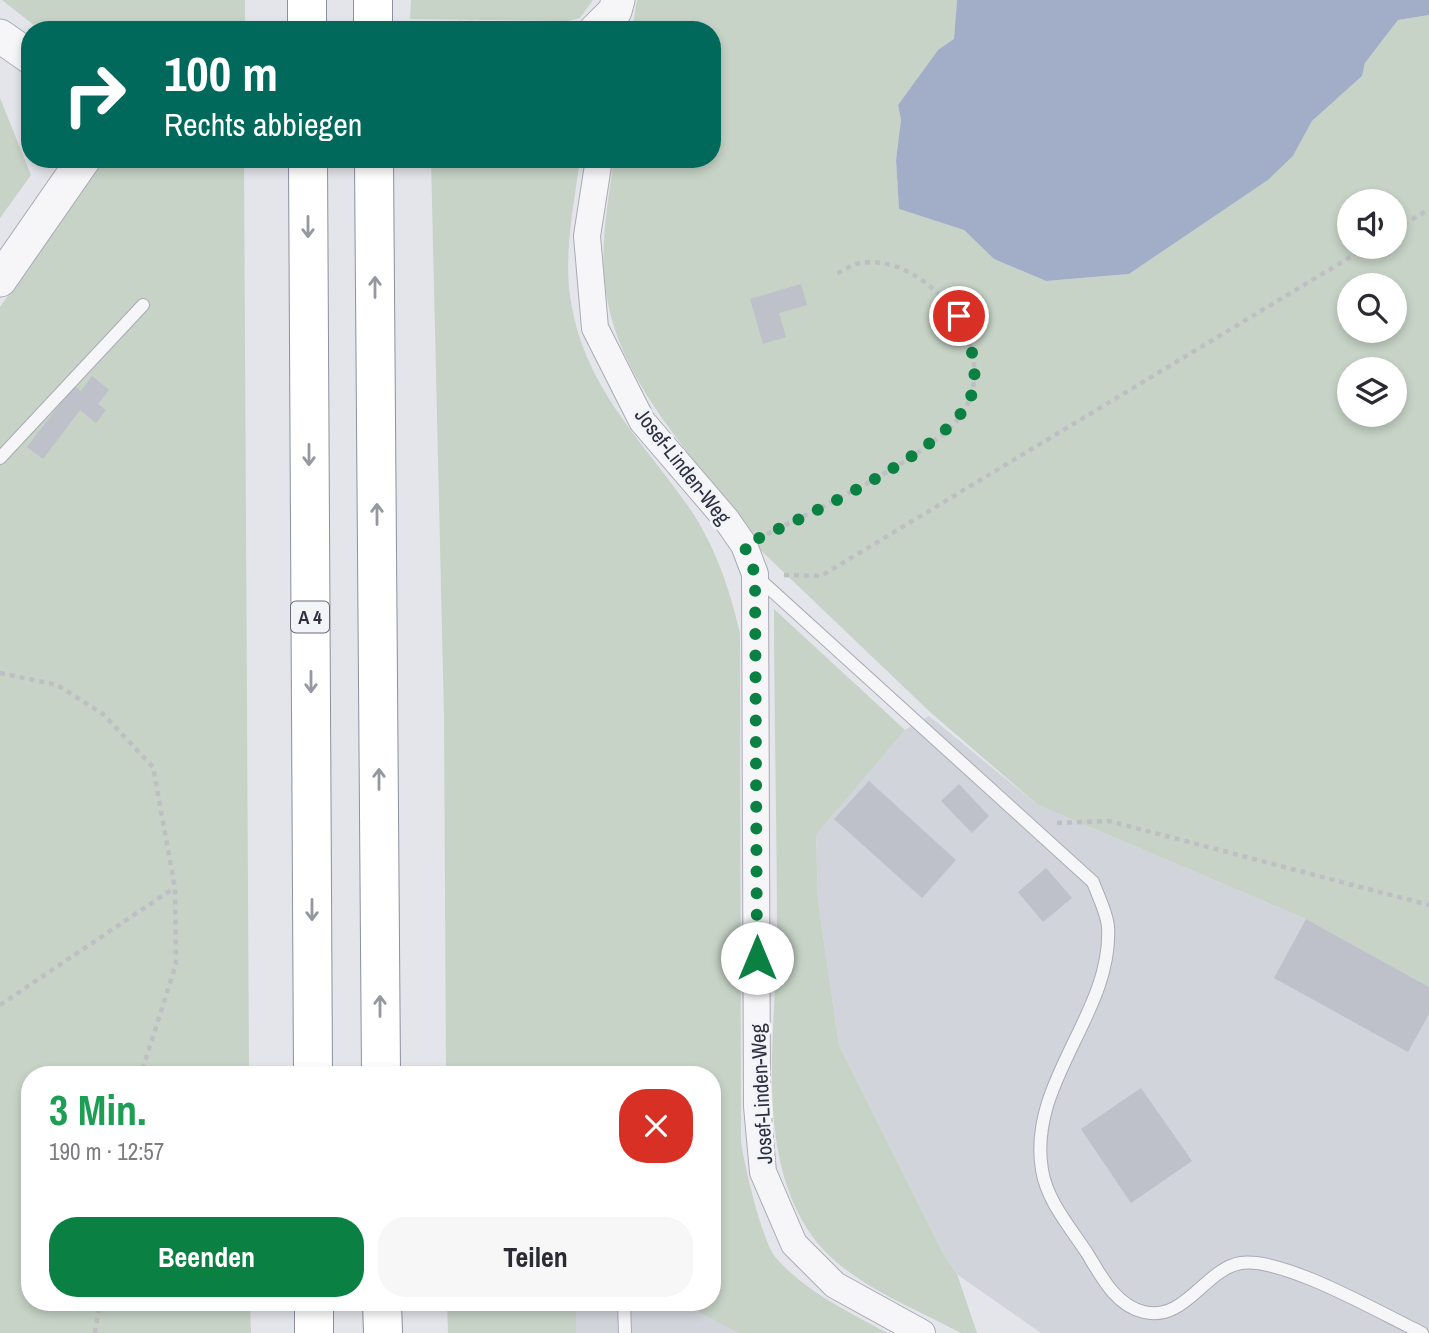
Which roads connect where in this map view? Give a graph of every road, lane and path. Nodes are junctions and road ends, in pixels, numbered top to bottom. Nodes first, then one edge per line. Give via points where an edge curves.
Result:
1 (307, 0) edge
2 (373, 0) edge
3 (618, 0) edge
4 (307, 21) edge
5 (373, 21) edge
6 (596, 21) edge
7 (0, 36) edge
8 (21, 51) edge
9 (78, 168) edge
10 (308, 168) edge
11 (374, 168) edge
12 (598, 168) edge
13 (1429, 209) edge
14 (1407, 223) edge
15 (1347, 259) edge
16 (836, 274) dead end
17 (0, 280) edge
18 (144, 305) dead end
19 (0, 458) edge
20 (744, 545) junction
21 (755, 574) junction
22 (0, 673) edge
23 (1028, 824) junction
24 (175, 888) junction
25 (1429, 905) edge
26 (0, 1005) edge
27 (144, 1066) edge
28 (313, 1066) edge
29 (381, 1066) edge
30 (99, 1311) edge
31 (314, 1311) edge
32 (383, 1311) edge
33 (624, 1311) edge
34 (95, 1333) edge
35 (314, 1333) edge
36 (383, 1333) edge
37 (625, 1333) edge
38 (922, 1333) edge
39 (1422, 1333) edge

1 - 4 highway
2 - 5 highway
3 - 6 street via 615,11
7 - 8 street
9 - 17 street
10 -> 28 highway, A 4
29 -> 11 highway
12 - 20 street, Josef-Linden-Weg via 587,236 595,328 642,421
13 - 14 path
15 - 21 path via 821,576
16 - 20 path via 860,263 892,266 927,284 959,316 971,344 975,371 971,396 958,419 918,453
18 - 19 lane
20 - 21 street, Josef-Linden-Weg
21 - 23 lane
21 - 38 street, Josef-Linden-Weg via 757,1106 763,1172 794,1244 835,1285
22 - 24 path via 57,685 103,714 153,767
23 - 25 path via 1110,821
23 - 39 lane via 1093,882 1108,926 1104,979 1052,1096 1041,1135 1042,1170 1051,1198 1108,1286 1123,1303 1145,1313 1165,1312 1219,1274 1238,1264 1260,1262 1287,1269
24 - 26 path
24 - 27 path via 176,964
30 - 34 path
31 - 35 highway
32 - 36 highway
33 - 37 lane

